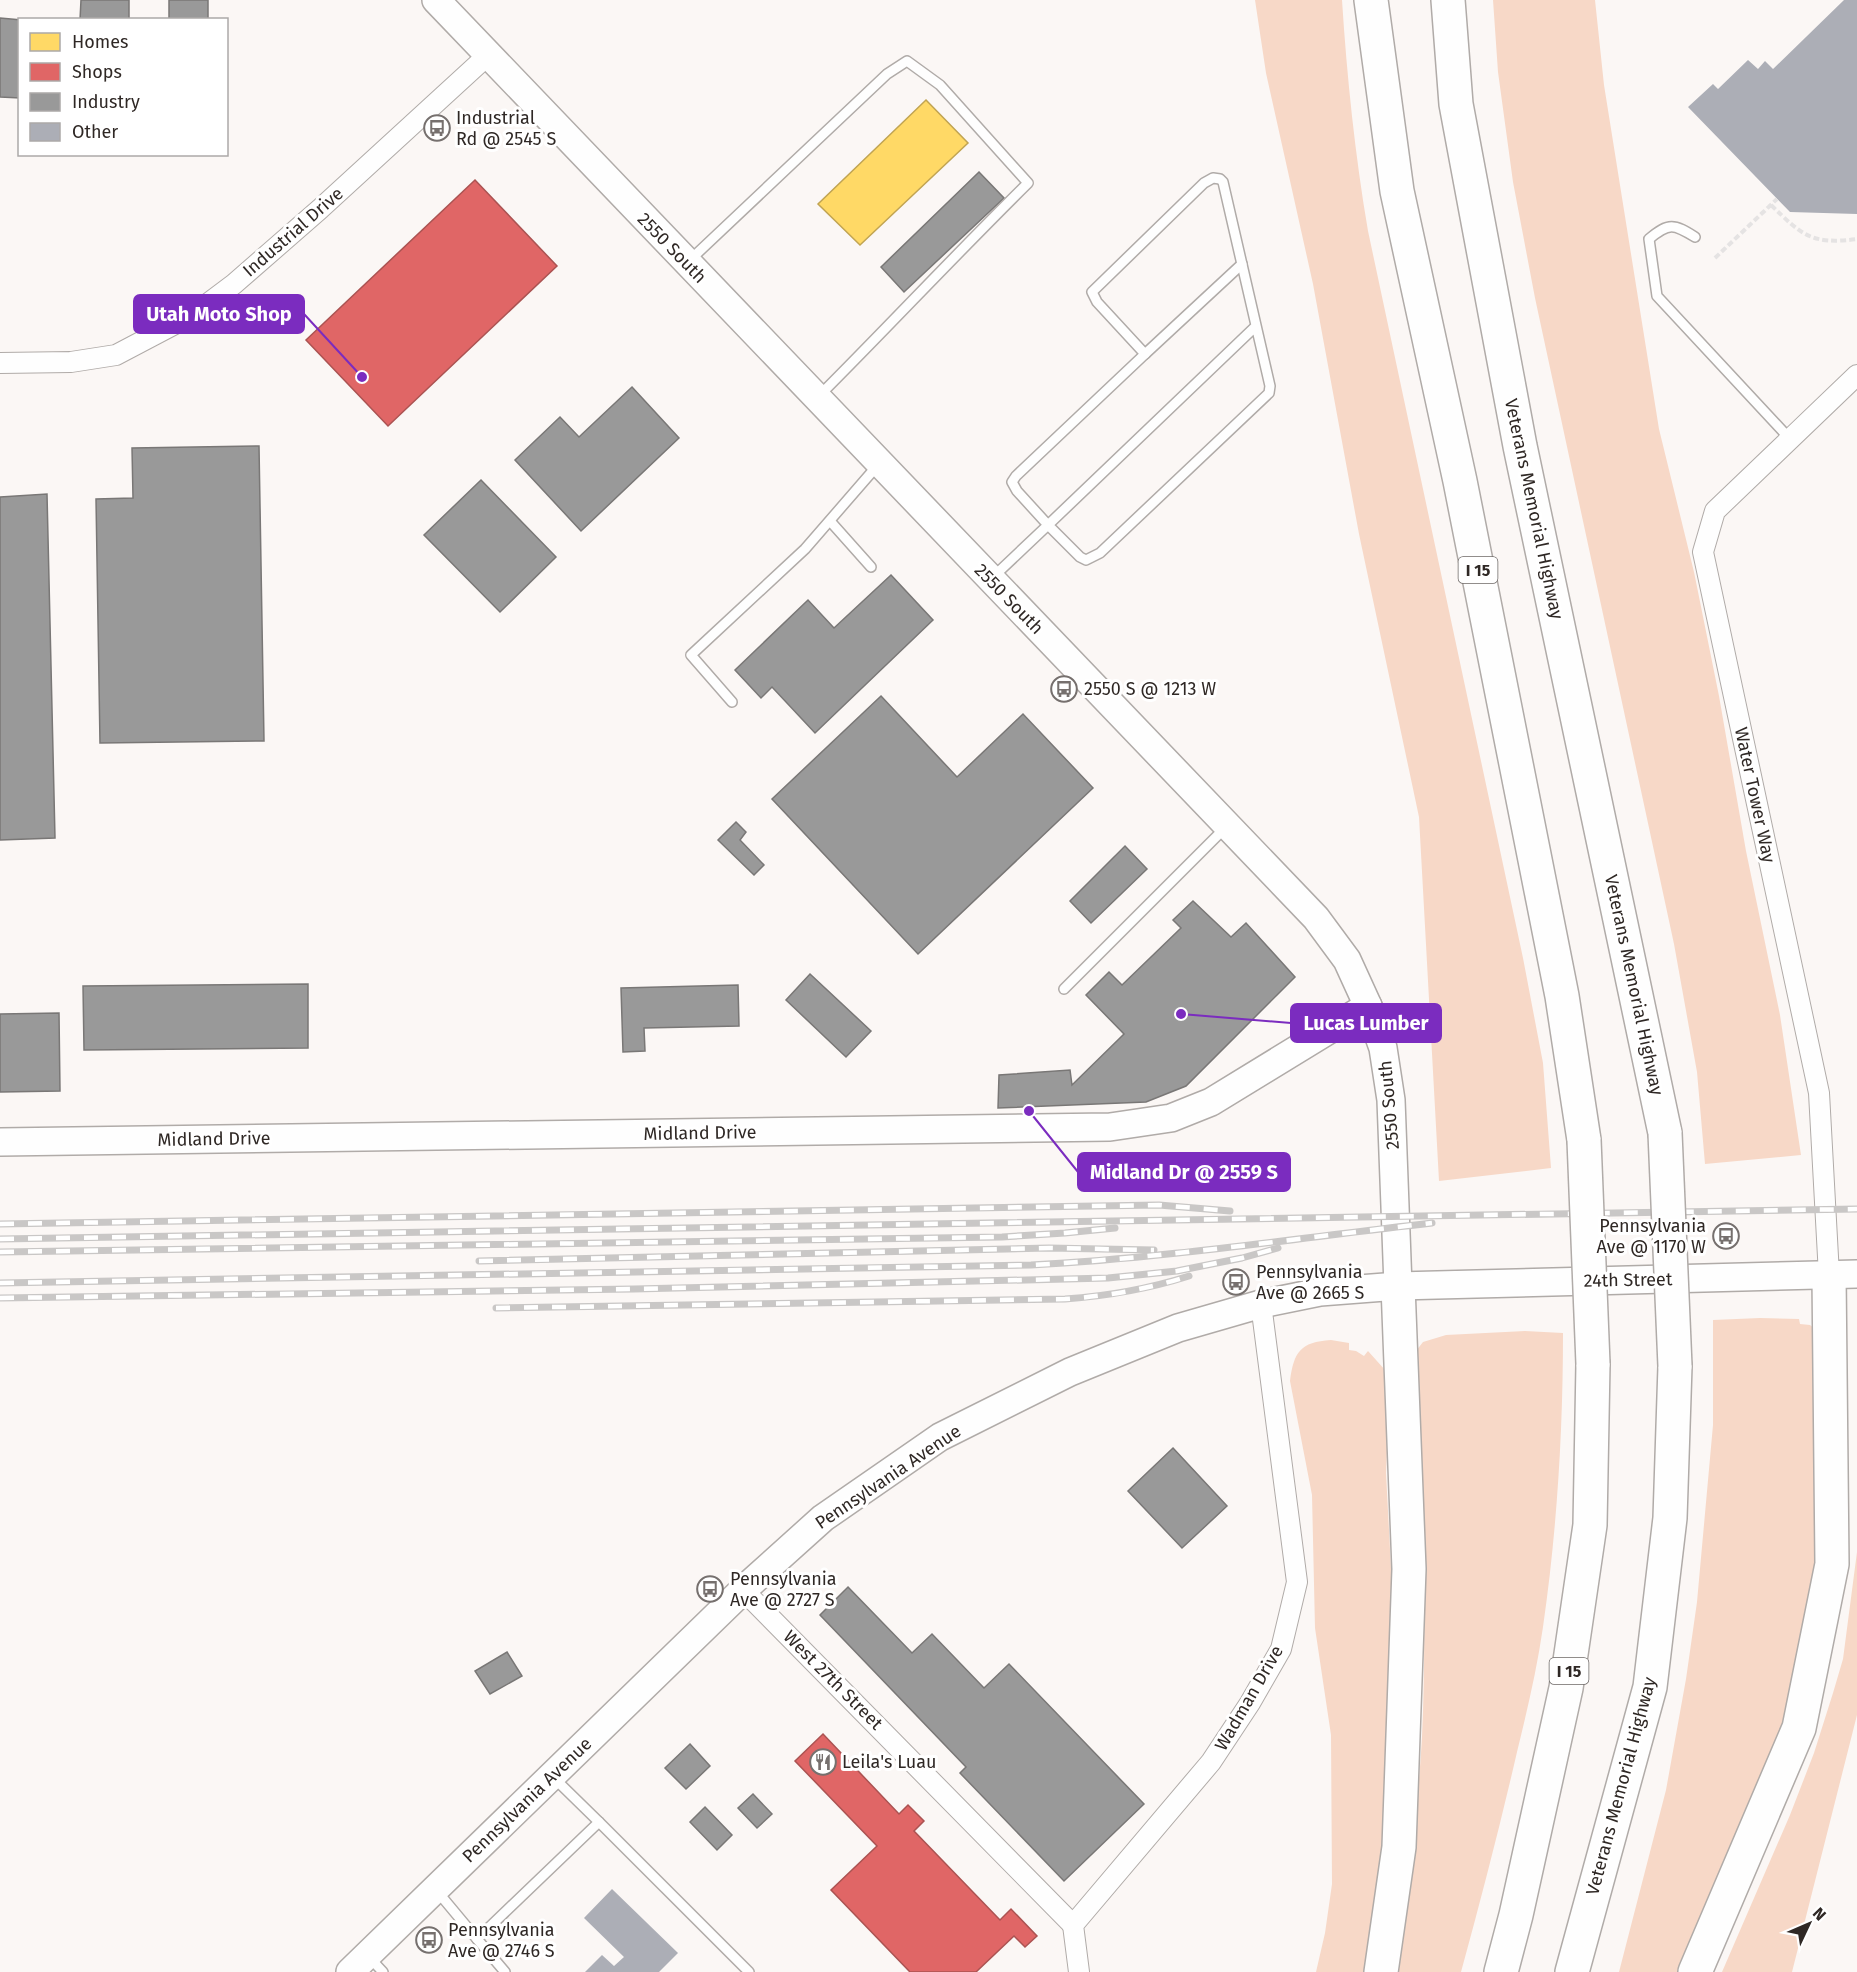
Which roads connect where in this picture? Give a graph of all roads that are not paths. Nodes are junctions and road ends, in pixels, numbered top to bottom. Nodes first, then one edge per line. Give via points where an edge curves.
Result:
1 (436, 0) edge
2 (1371, 0) edge
3 (1448, 0) edge
4 (487, 56) junction
5 (1695, 237) dead end
6 (686, 264) junction
7 (1242, 264) junction
8 (1256, 326) junction
9 (1145, 354) junction
10 (0, 363) edge
11 (1857, 375) edge
12 (816, 399) junction
13 (1790, 439) junction
14 (879, 464) junction
15 (830, 521) junction
16 (1048, 525) junction
17 (871, 567) dead end
18 (990, 580) junction
19 (732, 702) dead end
20 (1227, 826) junction
21 (1064, 989) dead end
22 (1368, 1006) junction
23 (0, 1142) edge
24 (1843, 1274) edge
25 (1398, 1286) junction
26 (1261, 1304) junction
27 (743, 1590) junction
28 (552, 1776) junction
29 (599, 1822) junction
30 (435, 1890) junction
31 (1073, 1925) junction
32 (477, 1939) junction
33 (367, 1966) edge
34 (505, 1972) edge
35 (749, 1972) edge
36 (1079, 1972) edge
37 (1381, 1972) edge
38 (1501, 1972) edge
39 (1572, 1972) edge
40 (1695, 1972) edge

1 - 4 street, 2550 South
2 - 38 highway, I 15, bridge via 1397,191 1460,481 1562,996 1584,1140 1593,1364 1590,1525 1569,1665
3 - 39 highway, Veterans Memorial Highway, bridge via 1456,104 1520,446 1665,1133 1675,1366 1670,1518 1650,1687
4 - 6 street, 2550 South
4 - 10 street, Industrial Drive via 320,209 194,314 116,355 71,362
5 - 13 lane via 1676,226 1662,227 1649,239 1657,296
6 - 12 street, 2550 South
6 - 12 lane via 887,74 907,61 940,85 1028,183
7 - 8 lane
7 - 9 lane
7 - 9 lane via 1224,182 1213,178 1092,292
8 - 16 lane
8 - 16 lane via 1269,393 1100,554 1086,561
9 - 16 lane via 1012,482
11 - 13 street, Water Tower Way
12 - 14 street, 2550 South
13 - 24 street, Water Tower Way via 1715,511 1703,552 1819,1093
14 - 15 lane
14 - 18 street, 2550 South
15 - 17 lane
15 - 19 lane via 691,655
16 - 18 lane
18 - 20 street, 2550 South
20 - 21 lane
20 - 22 street, 2550 South via 1316,918 1347,960
22 - 23 street, Midland Drive via 1211,1102 1171,1118 1110,1127
22 - 25 street, 2550 South via 1383,1048 1391,1100
24 - 25 street, 24th Street
24 - 40 highway via 1832,1564 1798,1728
25 - 26 street, Pennsylvania Avenue via 1320,1292
25 - 37 highway via 1409,1569 1399,1847
26 - 27 street, Pennsylvania Avenue via 1178,1328 1070,1372 940,1437 823,1518
26 - 31 street, Wadman Drive via 1297,1582 1281,1649 1211,1762
27 - 28 street, Pennsylvania Avenue
27 - 31 street, West 27th Street
28 - 29 lane
28 - 30 street, Pennsylvania Avenue
29 - 32 lane
29 - 35 lane
30 - 32 lane
30 - 33 street, Pennsylvania Avenue
31 - 36 street
32 - 34 lane

